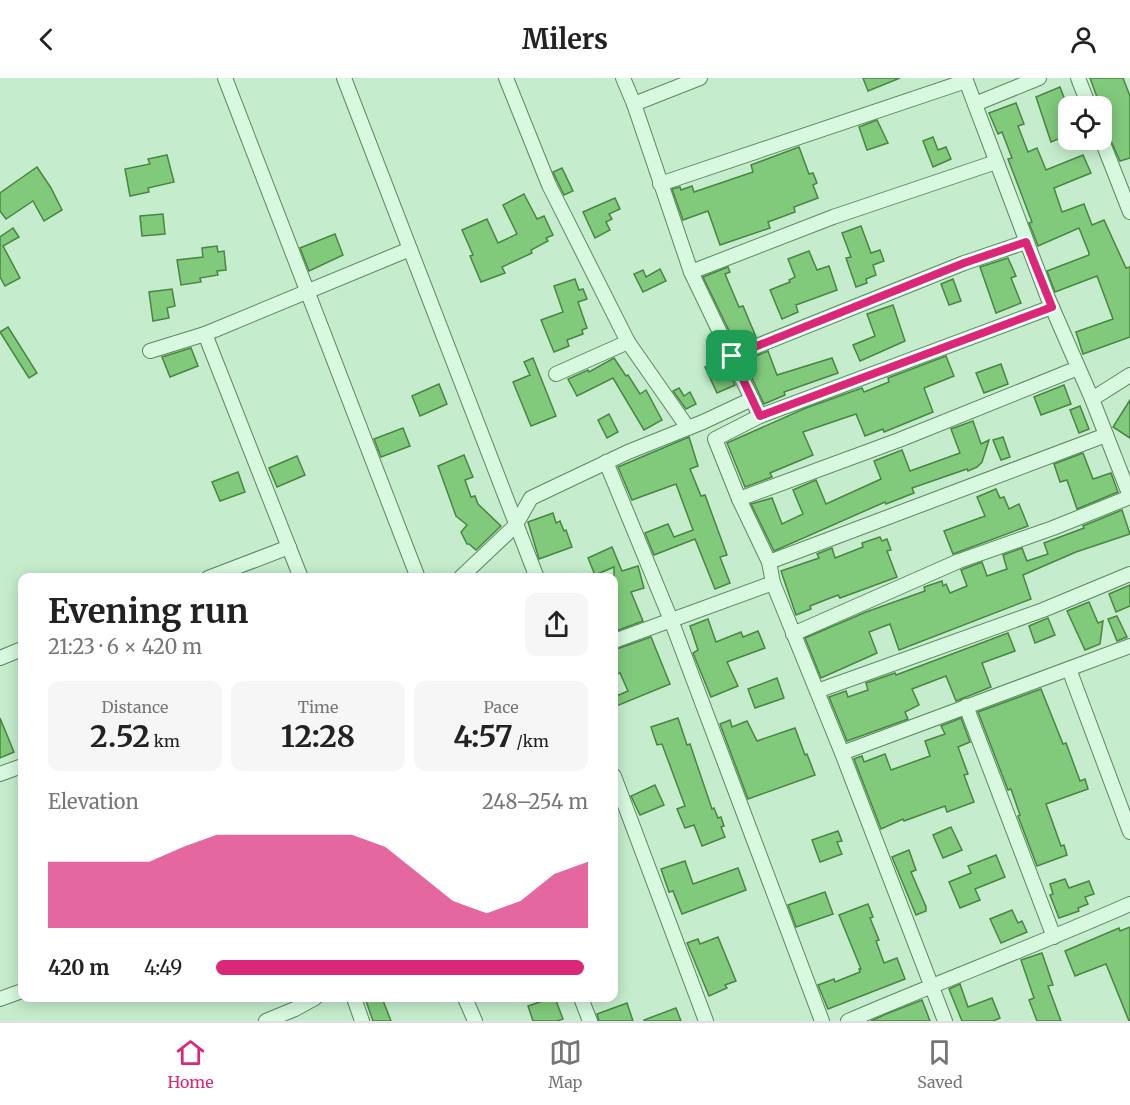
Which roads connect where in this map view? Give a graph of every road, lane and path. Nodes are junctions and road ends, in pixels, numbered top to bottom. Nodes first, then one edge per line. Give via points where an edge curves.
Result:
1 (225, 78) edge
2 (344, 78) edge
3 (506, 78) edge
4 (623, 78) edge
5 (700, 78) edge
6 (1039, 78) edge
7 (1077, 78) edge
8 (966, 80) edge
9 (1085, 96) edge
10 (634, 104) junction
11 (975, 104) junction
12 (1106, 150) edge
13 (996, 162) junction
14 (660, 184) junction
15 (1130, 212) edge
16 (1026, 242) junction
17 (410, 249) junction
18 (691, 272) junction
19 (307, 291) junction
20 (1052, 307) junction
21 (204, 334) junction
22 (627, 342) junction
23 (150, 351) dead end
24 (732, 356) junction
25 (1078, 368) junction
26 (556, 374) dead end
27 (1130, 375) edge
28 (752, 399) junction
29 (1092, 399) junction
30 (760, 416) junction
31 (688, 428) junction
32 (1106, 435) junction
33 (606, 462) junction
34 (1130, 496) edge
35 (739, 499) junction
36 (516, 526) junction
37 (288, 547) junction
38 (769, 562) junction
39 (221, 573) edge
40 (299, 573) edge
41 (416, 573) edge
42 (465, 573) edge
43 (535, 573) edge
44 (1130, 574) edge
45 (773, 583) junction
46 (671, 620) junction
47 (793, 634) junction
48 (618, 640) edge
49 (1130, 646) edge
50 (18, 651) edge
51 (0, 658) edge
52 (1069, 669) junction
53 (817, 691) junction
54 (966, 706) junction
55 (842, 753) junction
56 (18, 767) edge
57 (0, 774) edge
58 (618, 787) edge
59 (1130, 832) edge
60 (1130, 904) edge
61 (1054, 937) junction
62 (931, 985) junction
63 (18, 992) edge
64 (0, 999) edge
65 (308, 1002) edge
66 (355, 1002) edge
67 (467, 1002) edge
68 (583, 1002) edge
69 (266, 1021) edge
70 (362, 1021) edge
71 (475, 1021) edge
72 (590, 1021) edge
73 (706, 1021) edge
74 (822, 1021) edge
75 (848, 1021) edge
76 (945, 1021) edge

1 - 19 street
2 - 17 street
3 - 22 street via 549,185
4 - 10 street
5 - 10 street
6 - 11 street
7 - 9 street
8 - 11 street
8 - 14 street
10 - 14 street
11 - 13 street
12 - 15 street
13 - 16 street
13 - 18 street via 833,217
14 - 18 street
16 - 20 street
16 - 24 street via 953,267
17 - 19 street
17 - 36 street
18 - 24 street
19 - 21 street
19 - 41 street
20 - 25 street
20 - 30 street
21 - 23 street
21 - 37 street
22 - 26 street
22 - 31 street
24 - 28 street
25 - 29 street
25 - 35 street
27 - 29 street
28 - 30 street
28 - 31 street
29 - 32 street
30 - 35 street via 715,439
31 - 33 street
32 - 34 street
32 - 38 street
33 - 36 street via 531,498
33 - 46 street
34 - 47 street via 959,561
35 - 38 street
36 - 42 street
36 - 43 street
37 - 39 street
37 - 40 street
38 - 45 street
44 - 53 street via 1043,610
45 - 46 street
45 - 47 street
46 - 48 street
46 - 74 street
47 - 53 street
49 - 52 street
50 - 51 street
52 - 54 street
52 - 59 street
53 - 55 street
54 - 55 street
54 - 61 street
55 - 62 street
56 - 57 street
58 - 73 street
60 - 61 street
61 - 62 street
62 - 75 street
62 - 76 street
63 - 64 street
65 - 69 street
66 - 70 street
67 - 71 street
68 - 72 street

